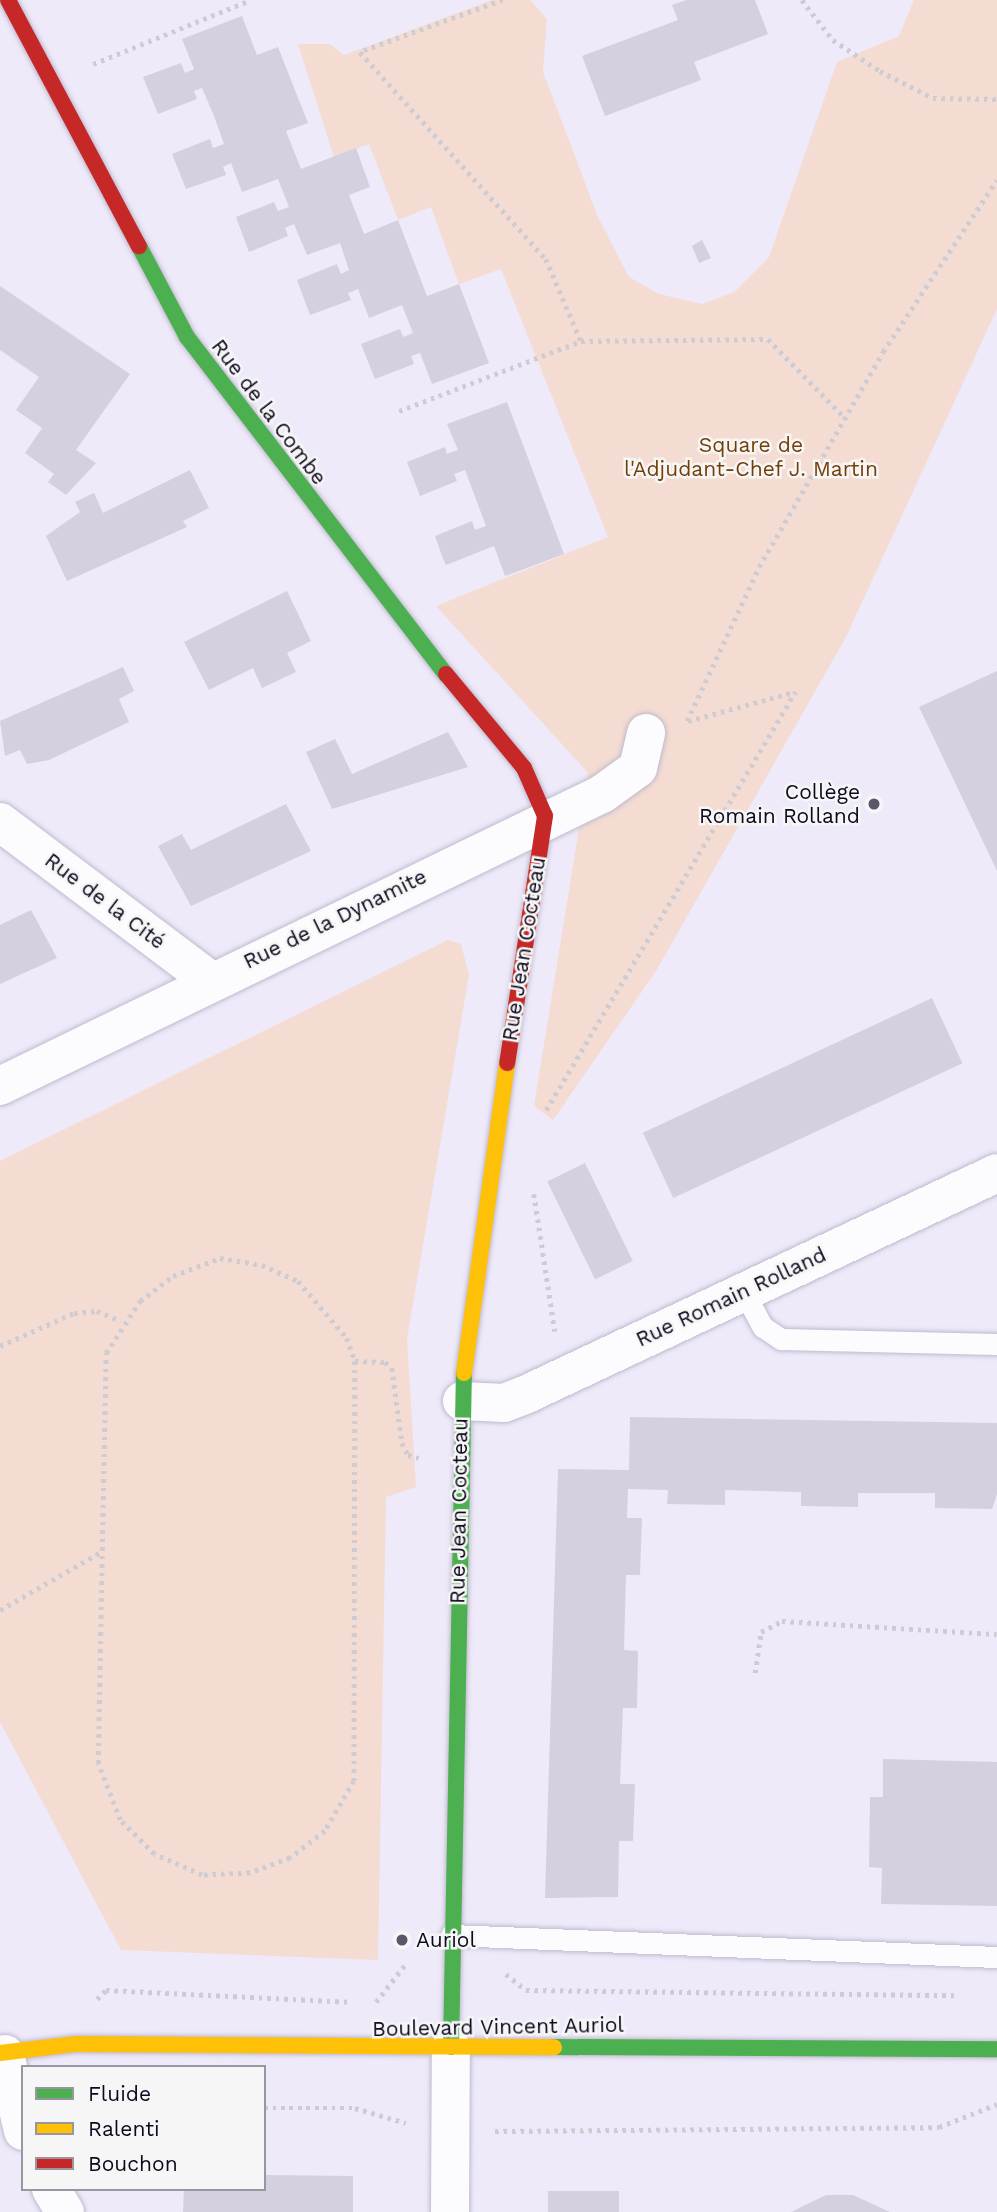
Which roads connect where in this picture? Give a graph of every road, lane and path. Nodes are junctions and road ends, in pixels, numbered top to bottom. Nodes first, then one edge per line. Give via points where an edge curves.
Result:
1 (8, 0) edge
2 (251, 0) edge
3 (503, 0) edge
4 (802, 0) edge
5 (51, 81) junction
6 (997, 99) edge
7 (997, 180) edge
8 (581, 341) junction
9 (400, 411) dead end
10 (845, 418) junction
11 (688, 721) junction
12 (646, 733) joint
13 (545, 816) junction
14 (0, 822) edge
15 (210, 980) junction
16 (0, 1086) edge
17 (541, 1125) dead end
18 (997, 1173) edge
19 (534, 1188) dead end
20 (744, 1292) junction
21 (121, 1321) junction
22 (997, 1344) edge
23 (0, 1346) edge
24 (355, 1361) junction
25 (562, 1377) junction
26 (462, 1401) junction
27 (458, 1453) junction
28 (102, 1552) junction
29 (0, 1610) edge
30 (997, 1634) edge
31 (755, 1673) dead end
32 (451, 1935) junction
33 (451, 1957) junction
34 (997, 1957) edge
35 (969, 1995) dead end
36 (373, 2005) dead end
37 (353, 2010) dead end
38 (76, 2044) junction
39 (451, 2047) junction
40 (997, 2049) edge
41 (2, 2053) edge
42 (997, 2104) edge
43 (266, 2108) edge
44 (21, 2124) edge
45 (451, 2132) junction
46 (52, 2191) edge
47 (65, 2212) edge
48 (450, 2212) edge

1 - 5 street, Rue de la Combe
2 - 5 path
3 - 8 path via 360,52 546,259
4 - 6 path via 833,40 933,98
5 - 13 street, Rue de la Combe via 187,338 378,592 524,768
7 - 10 path
8 - 9 path
8 - 10 path via 768,339
10 - 11 path via 759,567
11 - 12 path
11 - 17 path via 795,692
12 - 13 street, Rue de la Dynamite via 638,768 602,794
13 - 15 street, Rue de la Dynamite
13 - 26 street, Rue Jean Cocteau via 474,1259
14 - 15 street, Rue de la Cité
15 - 16 street, Rue de la Dynamite
18 - 20 street, Rue Romain Rolland
19 - 25 path
20 - 22 lane via 762,1327 781,1339
20 - 25 street, Rue Romain Rolland
21 - 23 path via 97,1311 74,1313
21 - 24 path via 173,1276 220,1258 262,1265 299,1281 347,1338
21 - 28 path via 106,1353
24 - 27 path via 385,1362 392,1368 408,1455
24 - 28 path via 354,1781 325,1831 289,1858 250,1873 202,1875 154,1854 120,1820 97,1763
25 - 26 street, Rue Romain Rolland via 504,1403
26 - 27 street, Rue Jean Cocteau
27 - 32 street, Rue Jean Cocteau
28 - 29 path
30 - 31 path via 782,1621 761,1632
32 - 33 street, Rue Jean Cocteau
32 - 34 lane
33 - 35 path via 488,1960 526,1990
33 - 36 path via 415,1952
33 - 39 street, Rue Jean Cocteau
37 - 38 path via 345,1997 106,1990 76,2019
38 - 39 street, Boulevard Vincent Auriol
38 - 41 street, Boulevard Vincent Auriol
39 - 40 street, Boulevard Vincent Auriol
39 - 45 street, Rue Jean Cocteau
41 - 44 street
42 - 45 path via 939,2127
43 - 45 path via 355,2108
45 - 48 street, Rue Jean Cocteau
46 - 47 street

